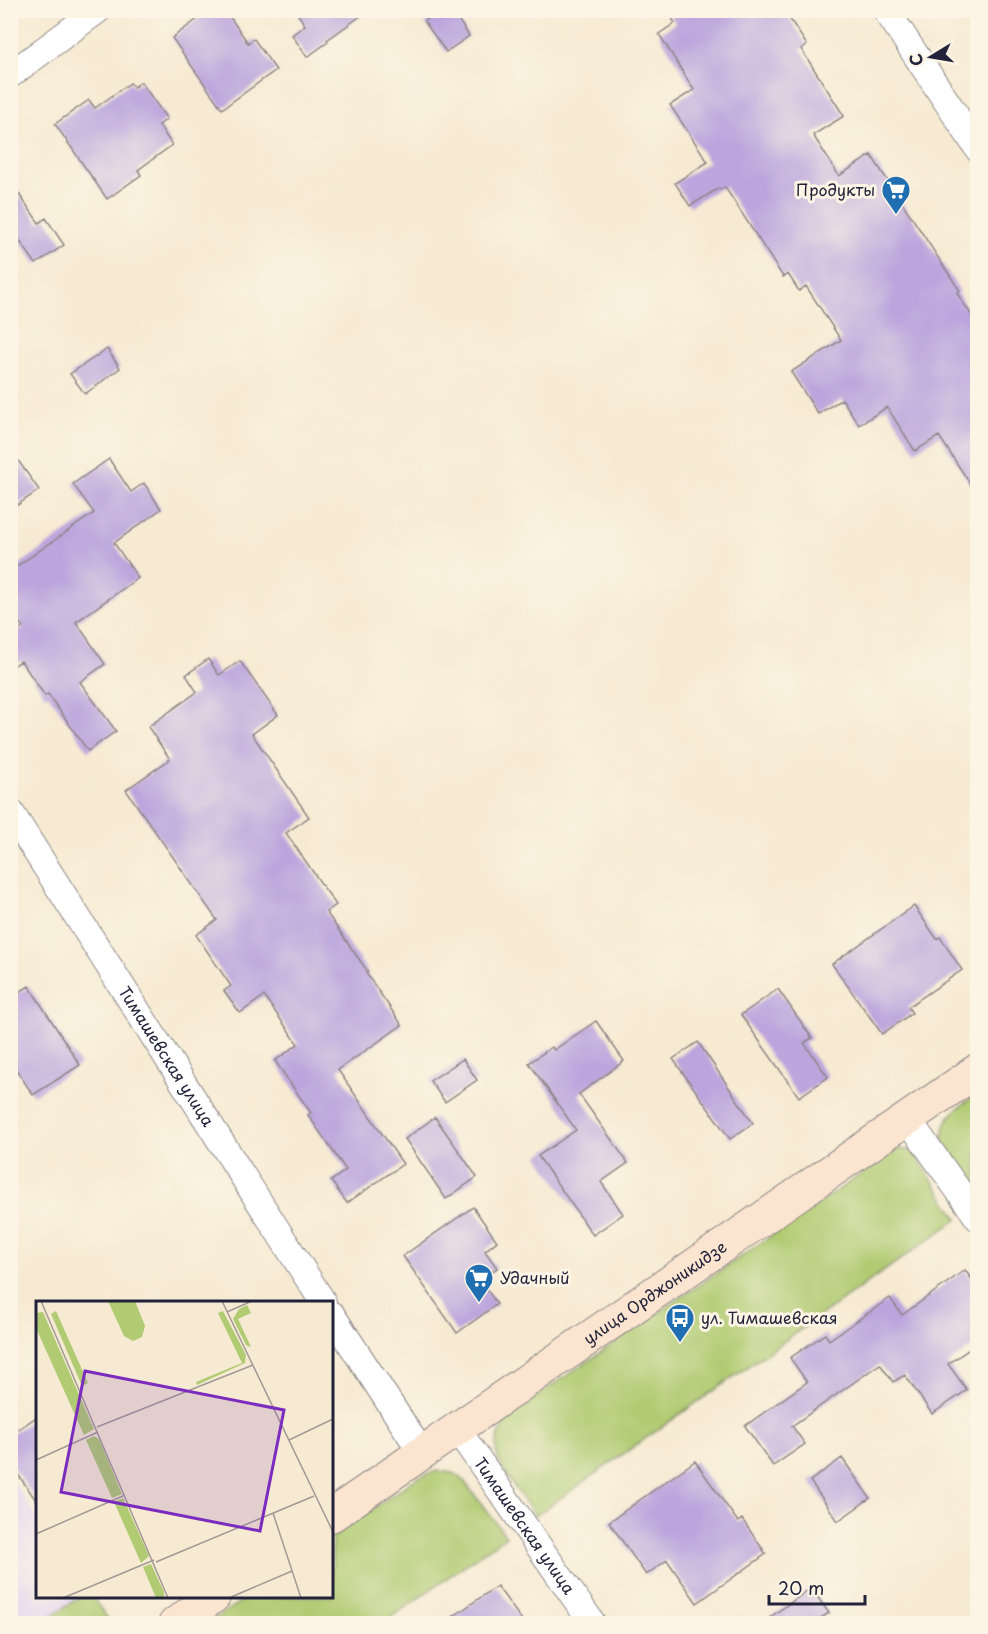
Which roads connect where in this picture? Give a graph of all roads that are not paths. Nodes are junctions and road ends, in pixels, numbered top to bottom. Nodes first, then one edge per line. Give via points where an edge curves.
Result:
1 (98, 10) edge
2 (886, 10) edge
3 (10, 75) edge
4 (978, 149) edge
5 (10, 811) edge
6 (978, 1070) edge
7 (907, 1118) junction
8 (978, 1218) edge
9 (322, 1301) edge
10 (333, 1317) edge
11 (458, 1429) junction
12 (422, 1453) junction
13 (333, 1514) edge
14 (211, 1598) edge
15 (175, 1623) edge
16 (592, 1623) edge

1 - 3 street
2 - 4 street
5 - 9 street, Тимашевская улица
6 - 7 main road, улица Орджоникидзе
7 - 8 street
7 - 11 main road, улица Орджоникидзе
10 - 12 street
11 - 12 main road, улица Орджоникидзе
11 - 16 street, Тимашевская улица
12 - 13 main road, улица Орджоникидзе
14 - 15 main road

